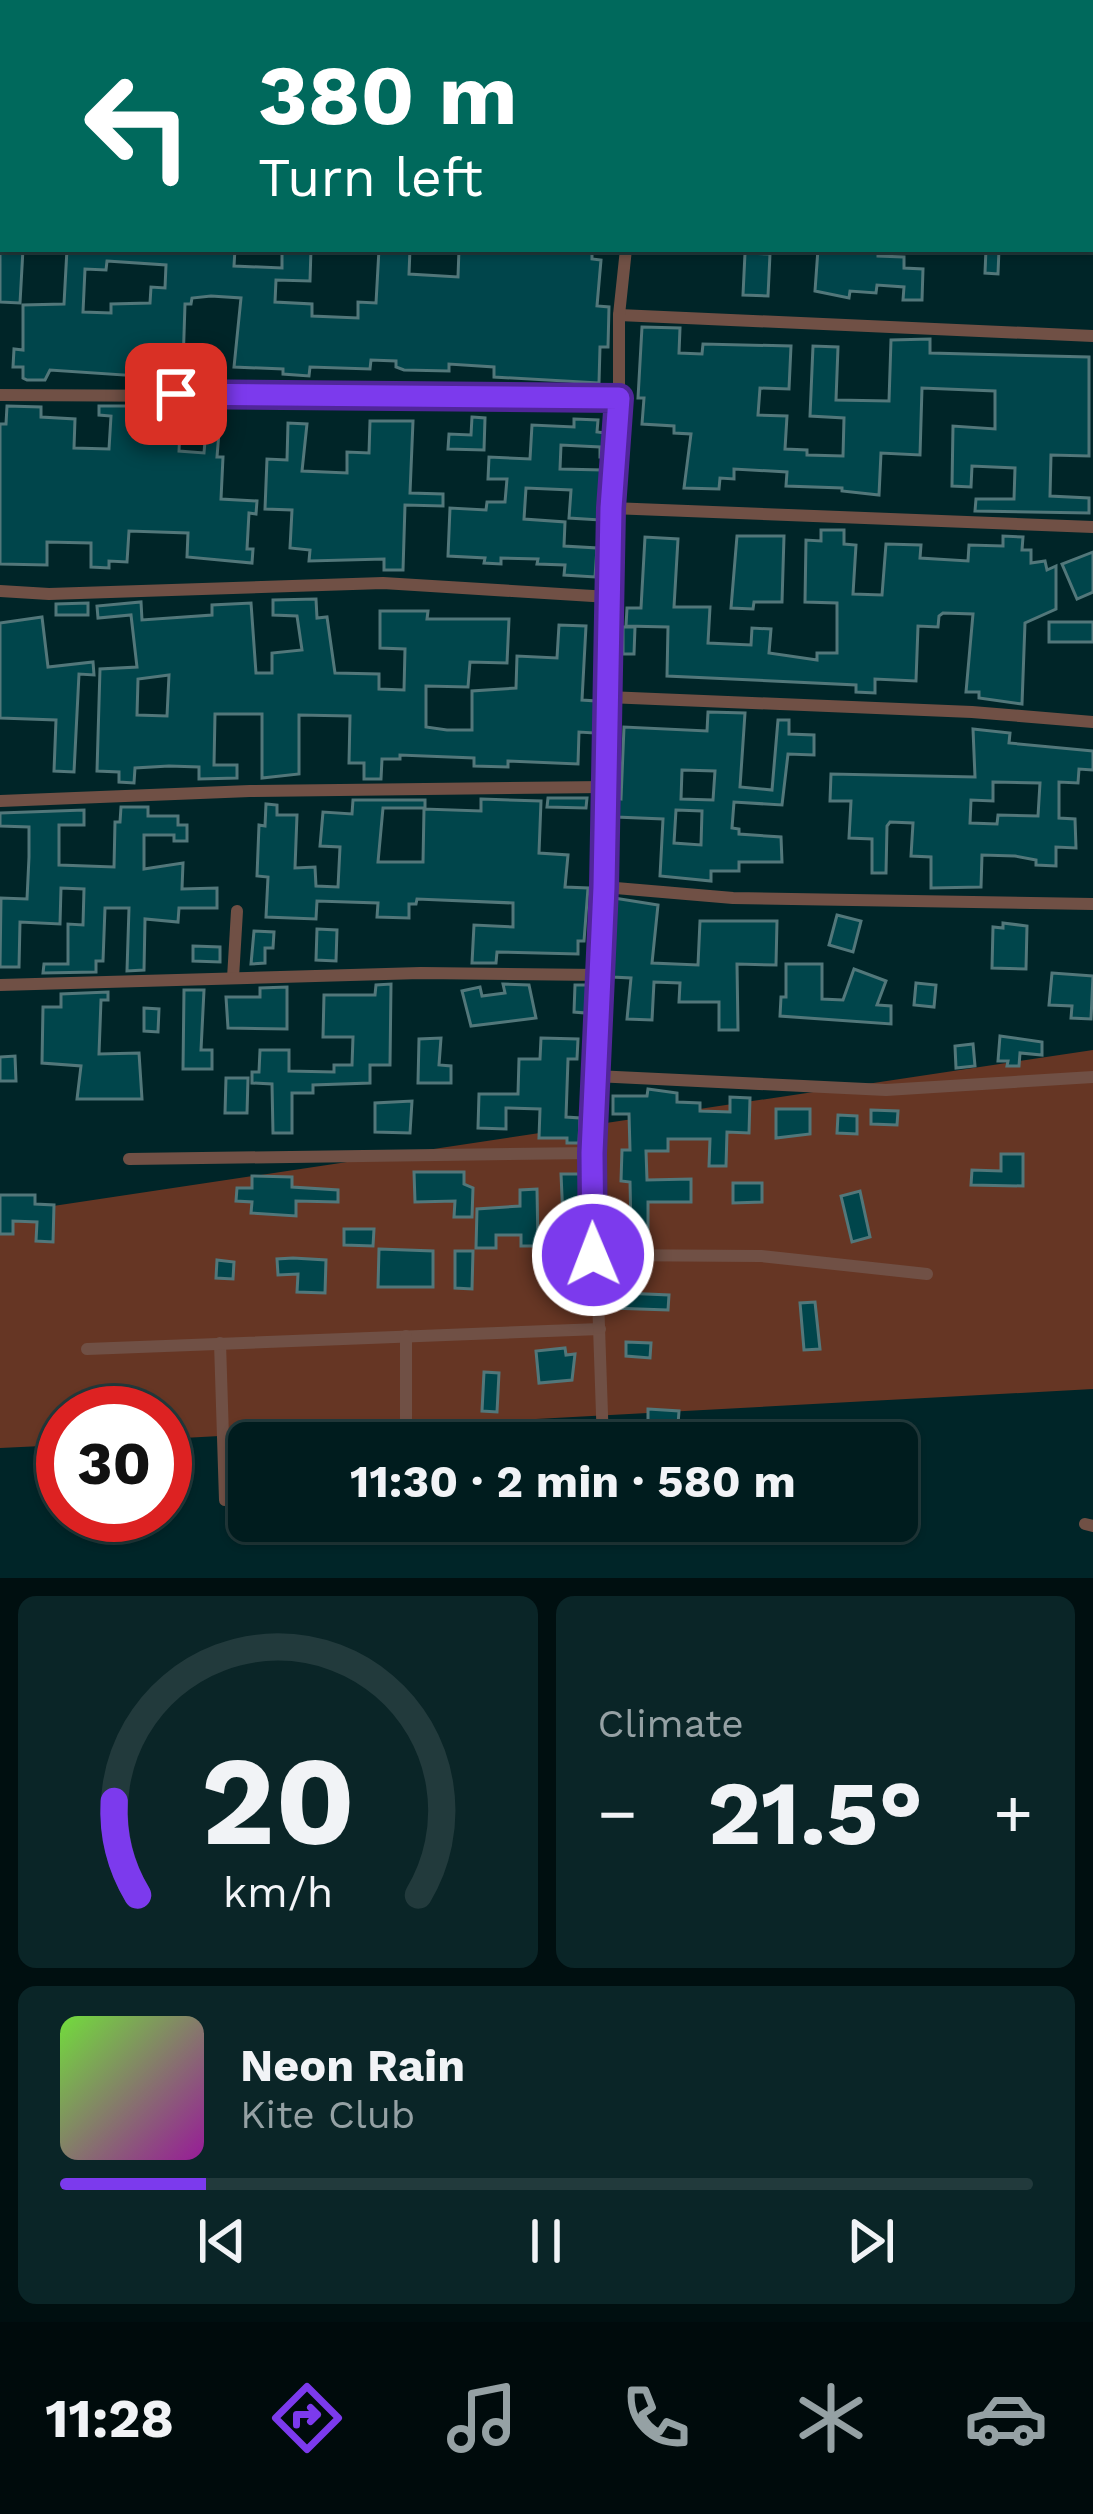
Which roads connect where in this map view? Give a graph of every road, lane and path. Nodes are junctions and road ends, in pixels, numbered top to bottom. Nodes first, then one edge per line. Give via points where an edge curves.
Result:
1 (626, 252) edge
2 (619, 315) junction
3 (1093, 336) edge
4 (0, 395) edge
5 (619, 398) junction
6 (611, 508) junction
7 (1093, 527) edge
8 (0, 591) edge
9 (609, 597) junction
10 (607, 697) junction
11 (1093, 722) edge
12 (604, 787) junction
13 (0, 801) edge
14 (604, 887) junction
15 (1093, 904) edge
16 (237, 910) dead end
17 (598, 975) junction
18 (233, 978) junction
19 (0, 985) edge
20 (595, 1076) junction
21 (1093, 1078) edge
22 (592, 1153) junction
23 (130, 1159) dead end
24 (593, 1255) junction
25 (927, 1274) dead end
26 (600, 1329) junction
27 (406, 1336) junction
28 (220, 1343) junction
29 (87, 1349) dead end
30 (406, 1422) edge
31 (602, 1422) edge
32 (225, 1500) dead end

1 - 2 street
2 - 3 street
2 - 5 street
4 - 5 street
5 - 6 street
6 - 7 street
6 - 9 street
8 - 9 street via 383,583
9 - 10 street
10 - 11 street
10 - 12 street
12 - 13 street
12 - 14 street
14 - 15 street via 733,898
14 - 17 street
16 - 18 street
17 - 18 street
17 - 20 street
18 - 19 street
20 - 21 street via 886,1090
20 - 22 street
22 - 23 street
22 - 24 street
24 - 25 street via 761,1256
24 - 26 street
26 - 27 street
26 - 31 street
27 - 28 street
27 - 30 street
28 - 29 street
28 - 32 street

